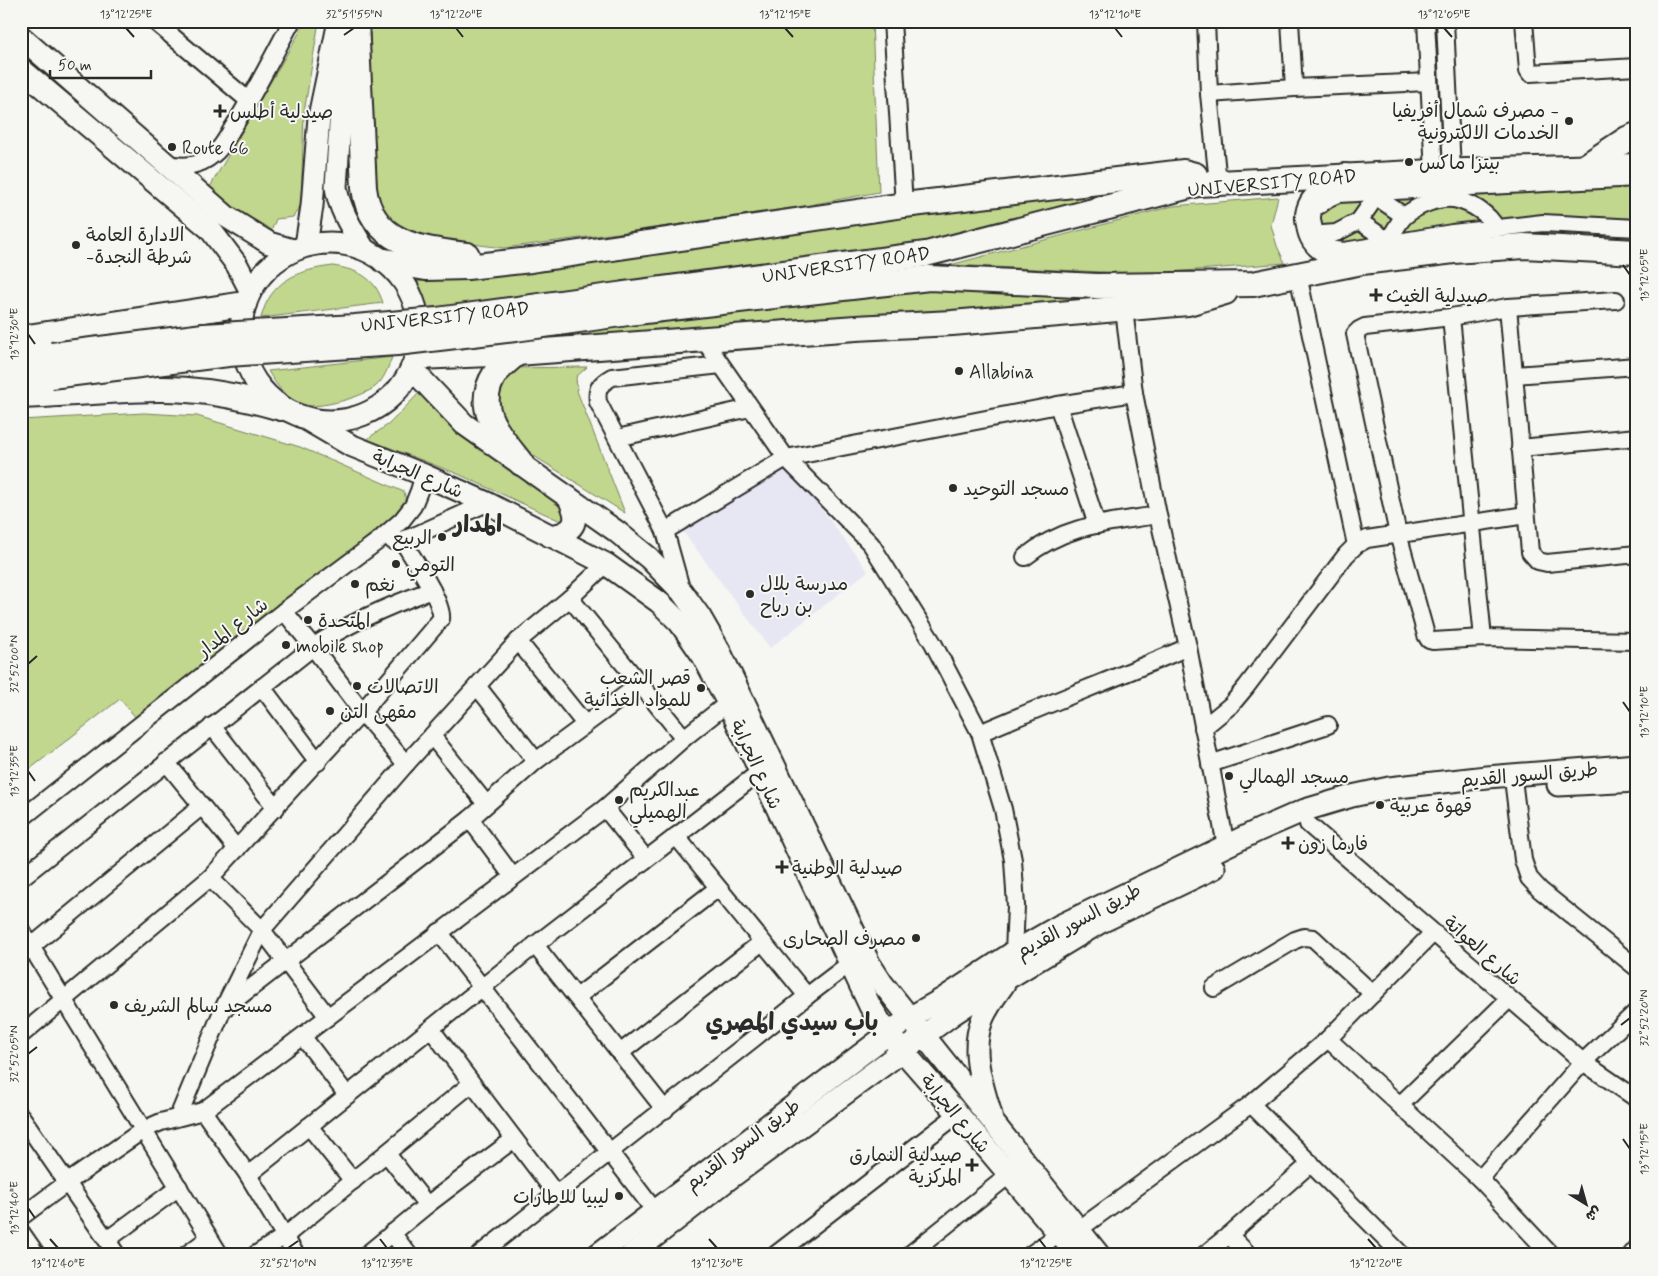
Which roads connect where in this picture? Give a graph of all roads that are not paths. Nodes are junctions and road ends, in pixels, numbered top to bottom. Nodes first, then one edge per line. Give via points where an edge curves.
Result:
1 (154, 21) edge
2 (292, 21) edge
3 (339, 21) edge
4 (356, 21) edge
5 (892, 21) edge
6 (1206, 21) edge
7 (1290, 21) edge
8 (1426, 21) edge
9 (1445, 21) edge
10 (1524, 21) edge
11 (21, 37) edge
12 (1637, 67) edge
13 (21, 69) edge
14 (1429, 82) junction
15 (1294, 88) junction
16 (1209, 94) junction
17 (249, 102) junction
18 (1637, 135) edge
19 (164, 162) junction
20 (1586, 166) junction
21 (1637, 166) edge
22 (1443, 171) junction
23 (1345, 176) junction
24 (1637, 178) edge
25 (1208, 184) junction
26 (1378, 195) junction
27 (904, 206) junction
28 (1404, 216) junction
29 (1359, 221) junction
30 (1496, 228) junction
31 (1637, 228) edge
32 (1312, 235) junction
33 (1388, 241) junction
34 (299, 248) junction
35 (364, 249) junction
36 (1636, 252) edge
37 (531, 260) junction
38 (385, 261) junction
39 (1362, 262) junction
40 (1298, 275) junction
41 (1253, 284) junction
42 (247, 297) junction
43 (1616, 300) dead end
44 (626, 304) junction
45 (1508, 307) junction
46 (1124, 309) junction
47 (1450, 317) junction
48 (21, 338) edge
49 (704, 340) junction
50 (517, 353) junction
51 (21, 360) edge
52 (414, 363) junction
53 (51, 365) junction
54 (721, 365) junction
55 (1637, 366) edge
56 (1514, 375) junction
57 (21, 380) edge
58 (1134, 393) junction
59 (21, 396) edge
60 (1058, 405) junction
61 (281, 408) junction
62 (750, 408) junction
63 (304, 418) junction
64 (1637, 437) edge
65 (617, 438) junction
66 (1520, 448) junction
67 (786, 458) junction
68 (521, 463) junction
69 (424, 474) junction
70 (568, 498) junction
71 (487, 503) junction
72 (1526, 514) junction
73 (1158, 515) junction
74 (1472, 523) junction
75 (1097, 524) junction
76 (665, 531) junction
77 (1398, 534) junction
78 (550, 536) junction
79 (402, 540) junction
80 (378, 541) junction
81 (1356, 545) junction
82 (1637, 554) edge
83 (1024, 557) dead end
84 (606, 564) junction
85 (432, 590) junction
86 (682, 592) junction
87 (570, 598) junction
88 (284, 611) junction
89 (1483, 638) junction
90 (518, 641) junction
91 (1637, 641) edge
92 (313, 647) junction
93 (1188, 647) junction
94 (640, 684) junction
95 (476, 686) junction
96 (262, 687) junction
97 (728, 703) junction
98 (362, 712) junction
99 (585, 724) junction
100 (1328, 725) dead end
101 (212, 726) junction
102 (1204, 728) junction
103 (980, 733) junction
104 (432, 736) junction
105 (684, 738) junction
106 (536, 761) junction
107 (166, 762) junction
108 (318, 762) junction
109 (406, 764) junction
110 (1210, 764) junction
111 (1637, 765) edge
112 (761, 771) junction
113 (1637, 782) edge
114 (1514, 787) junction
115 (486, 804) junction
116 (202, 806) junction
117 (276, 808) junction
118 (605, 808) junction
119 (21, 819) edge
120 (470, 819) junction
121 (1308, 824) junction
122 (676, 836) junction
123 (1226, 846) junction
124 (237, 849) junction
125 (646, 859) junction
126 (513, 876) junction
127 (21, 878) edge
128 (210, 878) junction
129 (718, 888) junction
130 (21, 930) edge
131 (262, 930) junction
132 (439, 932) junction
133 (1433, 933) junction
134 (762, 942) junction
135 (535, 945) junction
136 (26, 950) edge
137 (1014, 952) junction
138 (286, 962) junction
139 (849, 964) junction
140 (1637, 968) edge
141 (1008, 978) junction
142 (482, 987) junction
143 (1214, 988) dead end
144 (1373, 994) junction
145 (807, 996) junction
146 (577, 997) junction
147 (63, 1000) junction
148 (1509, 1000) junction
149 (224, 1009) junction
150 (1637, 1011) edge
151 (328, 1017) junction
152 (909, 1018) junction
153 (431, 1029) junction
154 (888, 1034) junction
155 (21, 1035) edge
156 (922, 1035) junction
157 (303, 1037) junction
158 (1328, 1039) junction
159 (902, 1050) junction
160 (620, 1053) junction
161 (1583, 1062) junction
162 (471, 1084) junction
163 (347, 1095) junction
164 (1637, 1099) edge
165 (1251, 1104) junction
166 (1400, 1106) junction
167 (665, 1110) junction
168 (203, 1111) junction
169 (958, 1114) junction
170 (21, 1116) edge
171 (178, 1117) junction
172 (994, 1124) junction
173 (309, 1126) junction
174 (142, 1130) junction
175 (514, 1139) junction
176 (610, 1151) junction
177 (387, 1154) junction
178 (1311, 1163) junction
179 (248, 1175) junction
180 (1009, 1175) junction
181 (1480, 1179) junction
182 (353, 1181) junction
183 (68, 1182) junction
184 (179, 1187) junction
185 (556, 1194) junction
186 (427, 1205) junction
187 (654, 1210) junction
188 (21, 1217) edge
189 (21, 1232) edge
190 (1069, 1232) junction
191 (392, 1233) junction
192 (1229, 1235) junction
193 (285, 1236) junction
194 (209, 1238) junction
195 (107, 1240) junction
196 (1637, 1248) edge
197 (1392, 1251) edge
198 (37, 1255) edge
199 (117, 1255) edge
200 (186, 1255) edge
201 (220, 1255) edge
202 (255, 1255) edge
203 (296, 1255) edge
204 (366, 1255) edge
205 (409, 1255) edge
206 (479, 1255) edge
207 (597, 1255) edge
208 (631, 1255) edge
209 (775, 1255) edge
210 (909, 1255) edge
211 (1030, 1255) edge
212 (1077, 1255) edge
213 (1099, 1255) edge
214 (1204, 1255) edge
215 (1249, 1255) edge
216 (1551, 1255) edge
217 (1631, 1255) edge

1 - 17 street
2 - 17 street
3 - 34 main road via 319,117 312,206
4 - 35 main road via 341,110 336,186 343,211
4 - 37 highway via 365,200 377,224 400,241 433,250
5 - 27 street
6 - 16 street
7 - 15 street
8 - 14 street
9 - 22 street
10 - 12 street via 1530,72
11 - 19 main road
13 - 42 main road via 210,229 237,265
14 - 15 street
14 - 22 street
15 - 16 street
16 - 25 street
17 - 19 street via 216,153 189,166
18 - 20 highway
19 - 34 main road via 227,217 269,243
20 - 21 highway, UNIVERSITY ROAD
20 - 22 highway, UNIVERSITY ROAD
22 - 23 highway, UNIVERSITY ROAD
23 - 25 highway, UNIVERSITY ROAD
23 - 32 highway via 1313,202 1307,217
24 - 26 street
25 - 27 highway via 1184,172
25 - 44 highway, UNIVERSITY ROAD via 926,254
26 - 28 street
26 - 29 street
26 - 32 street via 1338,194 1328,198 1315,210
27 - 37 highway
28 - 30 street via 1424,204 1452,199 1474,206
28 - 33 street
29 - 32 street via 1336,233
29 - 33 street
30 - 31 street via 1543,223
30 - 33 street
32 - 33 street via 1326,247 1344,251
32 - 39 highway via 1316,244 1327,252
34 - 35 main road via 325,242 345,243
34 - 42 main road via 276,260
35 - 38 main road
36 - 39 highway, UNIVERSITY ROAD via 1524,246
37 - 38 highway via 426,268
38 - 52 main road via 404,280 416,304 420,330
39 - 40 highway, UNIVERSITY ROAD
40 - 41 highway, UNIVERSITY ROAD
40 - 81 street
41 - 44 highway, UNIVERSITY ROAD via 1096,286 929,278
41 - 46 highway via 1188,303
42 - 48 highway
42 - 61 main road via 240,333 245,362 259,388
43 - 45 street
44 - 53 highway, UNIVERSITY ROAD, bridge via 515,329 397,343
45 - 47 street
45 - 56 street
46 - 49 highway
46 - 58 street
47 - 74 street
47 - 77 street via 1365,327 1356,334
49 - 50 highway
49 - 54 street
50 - 52 highway
50 - 68 highway via 497,372 486,397 492,424
51 - 53 highway
52 - 63 main road via 398,391 378,408 355,418 329,422
52 - 68 main road, شارع الجرابة via 464,424
53 - 57 highway
54 - 62 street
54 - 65 street via 612,377 602,383 597,393 598,402
55 - 56 street
56 - 66 street
58 - 60 street
58 - 73 street
59 - 61 highway via 157,389 243,397
60 - 67 street
60 - 75 street
61 - 63 main road
62 - 65 street
62 - 67 street
63 - 69 main road, شارع الجرابة via 350,445
64 - 66 street
65 - 76 street
66 - 72 street
67 - 76 street
67 - 103 street via 870,544 933,643
68 - 70 main road, شارع الجرابة
69 - 71 main road, شارع الجرابة
69 - 80 street, شارع المدار via 412,506 402,520
70 - 78 main road via 575,518 572,528 563,534
70 - 86 main road, شارع الجرابة via 649,558
71 - 78 main road, شارع الجرابة
71 - 79 street
72 - 74 street
72 - 82 street via 1530,552 1538,561 1547,563
73 - 75 street
73 - 93 street
74 - 77 street
74 - 89 street
75 - 83 street via 1056,537
76 - 86 street
77 - 81 street via 1367,539
77 - 89 street via 1427,638 1433,642
78 - 84 main road, شارع الجرابة
79 - 80 street
79 - 85 street
80 - 88 street, شارع المدار
81 - 102 street via 1246,687
84 - 87 street
84 - 97 main road, شارع الجرابة via 658,602 680,623 703,656
85 - 92 street via 383,608
85 - 98 street via 441,618
86 - 152 main road, شارع الجرابة via 719,650 869,963
87 - 90 street
87 - 94 street
88 - 92 street
88 - 119 street, شارع المدار
89 - 91 street
90 - 95 street
90 - 99 street
92 - 96 street
92 - 98 street
93 - 102 street
93 - 103 street
94 - 99 street
94 - 105 street
95 - 104 street
95 - 106 street
96 - 101 street
96 - 108 street
97 - 105 street
97 - 112 main road, شارع الجرابة
98 - 108 street
98 - 109 street
99 - 106 street
100 - 110 street
101 - 107 street
101 - 117 street
102 - 110 street
103 - 137 street via 1003,808 1013,860
104 - 109 street
104 - 115 street
105 - 118 street
106 - 115 street
107 - 116 street
107 - 127 street
108 - 117 street
109 - 131 street
110 - 123 street
111 - 123 main road, طريق السور القديم via 1389,788 1305,810
112 - 122 street
112 - 139 main road, شارع الجرابة
113 - 114 main road, طريق السور القديم
114 - 121 main road, طريق السور القديم via 1395,797
114 - 140 street via 1523,860 1530,878 1540,890
115 - 120 street
116 - 124 street
116 - 136 street
117 - 124 street
118 - 125 street
118 - 126 street
120 - 126 street
120 - 138 street
121 - 133 street, شارع العواتة
121 - 141 main road, طريق السور القديم via 1099,924
122 - 125 street
122 - 129 street
123 - 137 main road, طريق السور القديم via 1083,914
124 - 128 street
125 - 135 street
126 - 132 street
128 - 131 street
128 - 147 street
129 - 134 street
129 - 146 street
130 - 136 street
131 - 138 street
131 - 149 street
132 - 142 street
132 - 151 street
133 - 144 street
133 - 148 street, شارع العواتة
134 - 145 street
134 - 160 street
135 - 142 street
135 - 146 street
136 - 147 street
137 - 152 main road, طريق السور القديم
138 - 149 street
138 - 151 street
139 - 145 street
139 - 154 main road, شارع الجرابة
141 - 156 main road, طريق السور القديم
141 - 172 main road via 982,1020 977,1040 977,1060
142 - 153 street
142 - 176 street
143 - 144 street via 1304,937 1313,938
144 - 158 street
145 - 167 street
146 - 160 street
147 - 155 street
147 - 174 street
148 - 161 street, شارع العواتة
148 - 166 street
149 - 171 street
150 - 161 street
151 - 157 street
152 - 154 main road, طريق السور القديم
152 - 156 main road, شارع الجرابة
153 - 162 street
153 - 163 street
154 - 159 main road, شارع الجرابة
154 - 187 main road, طريق السور القديم
156 - 159 main road, طريق السور القديم
156 - 172 main road, شارع الجرابة
157 - 163 street
157 - 168 street
158 - 165 street
158 - 166 street
159 - 169 main road, شارع الجرابة
159 - 208 main road, طريق السور القديم
160 - 167 street
161 - 164 street, شارع العواتة
161 - 181 street
162 - 175 street
162 - 177 street
163 - 173 street
165 - 178 street
165 - 190 street
166 - 181 street
167 - 176 street
168 - 171 street
168 - 179 street
169 - 180 main road, شارع الجرابة
169 - 209 street
170 - 183 street
171 - 174 street
172 - 190 main road, شارع الجرابة
173 - 179 street
173 - 182 street
174 - 183 street
174 - 184 street
175 - 185 street
175 - 186 street
176 - 185 street
176 - 187 street
177 - 182 street
177 - 186 street
178 - 192 street
178 - 197 street
179 - 193 street
180 - 190 main road, شارع الجرابة
180 - 210 street
181 - 216 street
182 - 193 street
183 - 188 street
183 - 195 street
184 - 194 street
184 - 195 street
185 - 206 street
186 - 191 street
187 - 207 main road, طريق السور القديم
189 - 198 street
190 - 211 street
190 - 212 main road, شارع الجرابة
190 - 213 main road, شارع الجرابة
191 - 204 street
191 - 205 street
192 - 214 street
192 - 215 street
193 - 202 street
193 - 203 street
194 - 200 street
194 - 201 street
195 - 199 street
196 - 217 street

